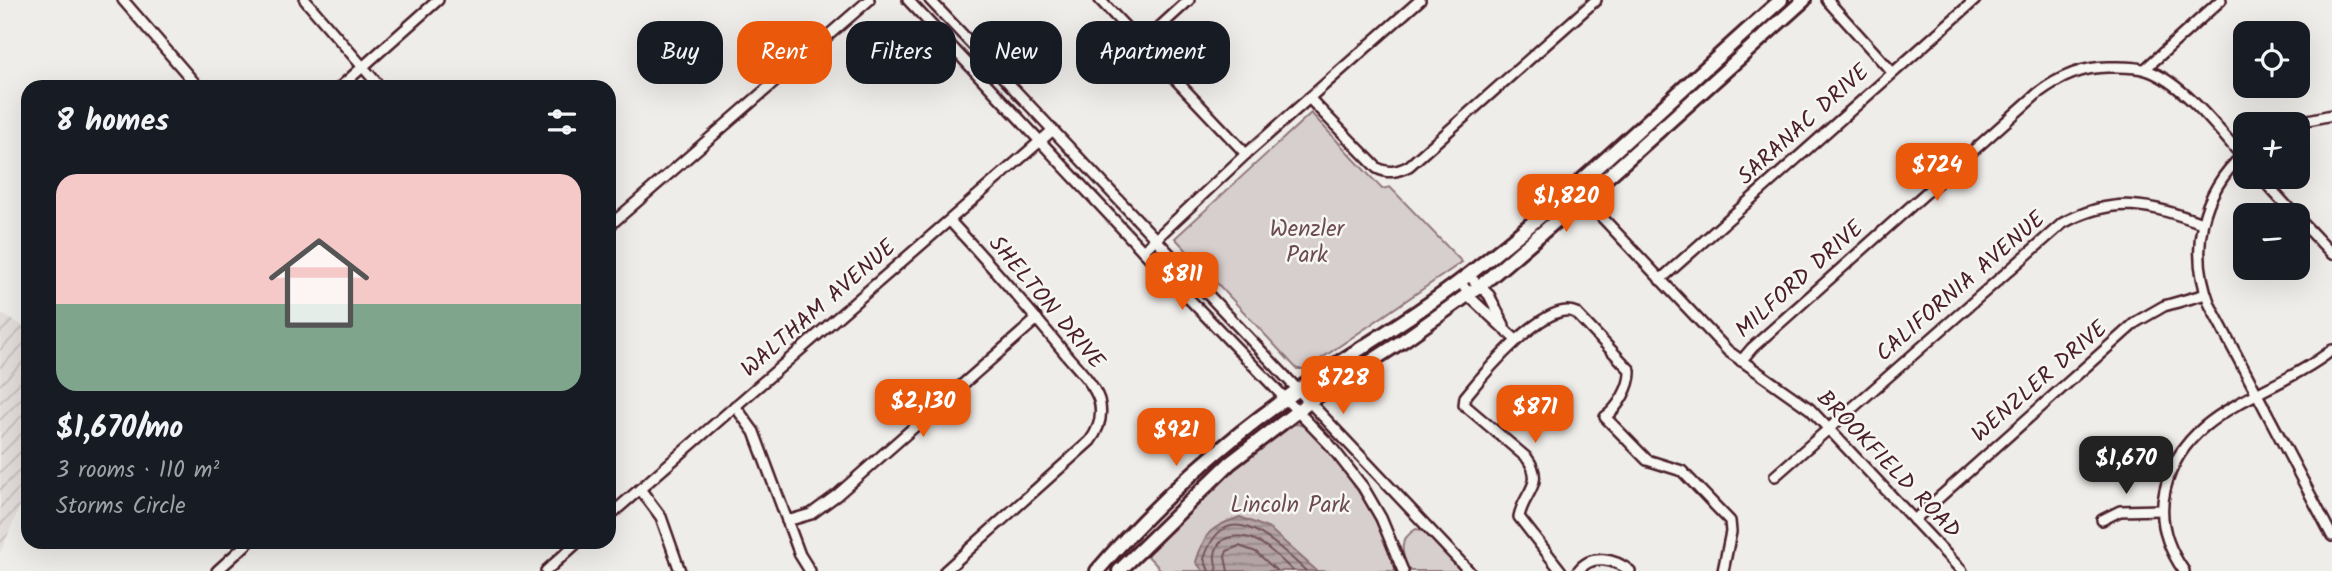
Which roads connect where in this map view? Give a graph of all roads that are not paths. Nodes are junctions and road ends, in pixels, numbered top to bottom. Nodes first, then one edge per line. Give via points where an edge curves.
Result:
1 (122, 0) edge
2 (305, 0) edge
3 (438, 0) edge
4 (869, 0) edge
5 (908, 0) edge
6 (930, 0) edge
7 (1100, 0) edge
8 (1189, 0) edge
9 (1420, 0) edge
10 (1595, 0) edge
11 (1781, 0) edge
12 (1804, 0) edge
13 (1827, 0) edge
14 (1975, 0) edge
15 (2214, 2) edge
16 (1120, 21) edge
17 (1167, 21) edge
18 (363, 66) junction
19 (2145, 69) junction
20 (1892, 72) junction
21 (192, 80) edge
22 (348, 80) edge
23 (374, 80) edge
24 (1180, 84) edge
25 (1309, 98) junction
26 (2332, 115) edge
27 (2310, 120) edge
28 (1053, 130) junction
29 (1041, 142) junction
30 (2233, 145) edge
31 (1246, 154) junction
32 (2233, 166) edge
33 (1573, 186) junction
34 (2271, 189) edge
35 (1583, 197) junction
36 (2283, 203) edge
37 (616, 220) edge
38 (950, 221) junction
39 (2202, 223) junction
40 (2310, 231) edge
41 (1156, 238) junction
42 (1143, 251) junction
43 (2332, 254) edge
44 (1464, 278) junction
45 (1660, 280) junction
46 (1475, 290) junction
47 (2206, 294) junction
48 (1037, 319) junction
49 (1505, 327) junction
50 (1516, 340) junction
51 (2332, 350) edge
52 (1741, 361) junction
53 (1298, 390) junction
54 (2257, 395) junction
55 (1286, 398) junction
56 (1310, 401) junction
57 (735, 406) junction
58 (1297, 410) junction
59 (1828, 429) junction
60 (1775, 476) dead end
61 (640, 489) junction
62 (616, 510) edge
63 (2161, 510) junction
64 (1914, 520) junction
65 (2102, 520) dead end
66 (787, 521) junction
67 (2332, 536) edge
68 (241, 549) edge
69 (570, 549) edge
70 (1605, 566) edge
71 (217, 571) edge
72 (546, 571) edge
73 (680, 571) edge
74 (810, 571) edge
75 (945, 571) edge
76 (1097, 571) edge
77 (1119, 571) edge
78 (1403, 571) edge
79 (1469, 571) edge
80 (1561, 571) edge
81 (1578, 571) edge
82 (1630, 571) edge
83 (1723, 571) edge
84 (1962, 571) edge
85 (2184, 571) edge

1 - 21 street
2 - 18 street
3 - 18 street
4 - 37 street
5 - 29 street
6 - 28 street
7 - 16 street
8 - 17 street
9 - 25 street
10 - 25 street via 1401,170 1377,168
11 - 33 street
12 - 35 street
13 - 20 street
14 - 20 street, SARANAC DRIVE
15 - 19 street
18 - 22 street
18 - 23 street
19 - 30 street via 2171,84
19 - 52 street, MILFORD DRIVE via 2090,68 2043,89
20 - 45 street, SARANAC DRIVE
24 - 31 street
25 - 31 street
26 - 27 street
28 - 29 street, WALTHAM AVENUE
28 - 41 street
29 - 38 street, WALTHAM AVENUE
29 - 42 street
31 - 41 street
32 - 39 street via 2214,191
33 - 35 street, BROOKFIELD ROAD
33 - 44 street
34 - 36 street
35 - 45 street, BROOKFIELD ROAD
35 - 46 street
38 - 48 street, SHELTON DRIVE
38 - 57 street, WALTHAM AVENUE
39 - 47 street via 2199,262
39 - 59 street, CALIFORNIA AVENUE via 2161,208 2130,204 2077,215 2048,234
40 - 43 street
41 - 42 street
41 - 53 street
42 - 55 street
44 - 46 street
44 - 53 street
45 - 52 street, BROOKFIELD ROAD
46 - 49 street via 1492,318
46 - 49 street via 1489,295
46 - 56 street
47 - 54 street
47 - 64 street, WENZLER DRIVE via 2164,306 2136,323
48 - 66 street via 837,495 810,514
48 - 75 street, SHELTON DRIVE via 1093,389 1101,416 1099,426 1090,441
49 - 50 street
50 - 80 street via 1464,401 1532,465 1535,481 1519,517
50 - 83 street via 1568,309 1630,370 1618,405 1605,417 1647,460 1682,471 1730,521
51 - 54 street via 2304,371
52 - 59 street, BROOKFIELD ROAD via 1793,395
53 - 55 street
53 - 56 street
54 - 63 street via 2218,415 2187,442 2167,479
54 - 67 street
55 - 58 street
55 - 76 street via 1175,491
56 - 58 street
56 - 79 street
57 - 61 street, WALTHAM AVENUE
57 - 66 street via 754,432
58 - 77 street via 1230,463
58 - 78 street via 1363,487
59 - 60 street, CALIFORNIA AVENUE
59 - 64 street, BROOKFIELD ROAD
61 - 62 street, WALTHAM AVENUE
61 - 73 street via 661,517
63 - 65 street via 2120,511
63 - 85 street via 2170,548
64 - 84 street, BROOKFIELD ROAD
66 - 74 street
68 - 71 street
69 - 72 street
70 - 81 street via 1594,559
70 - 82 street via 1612,560

